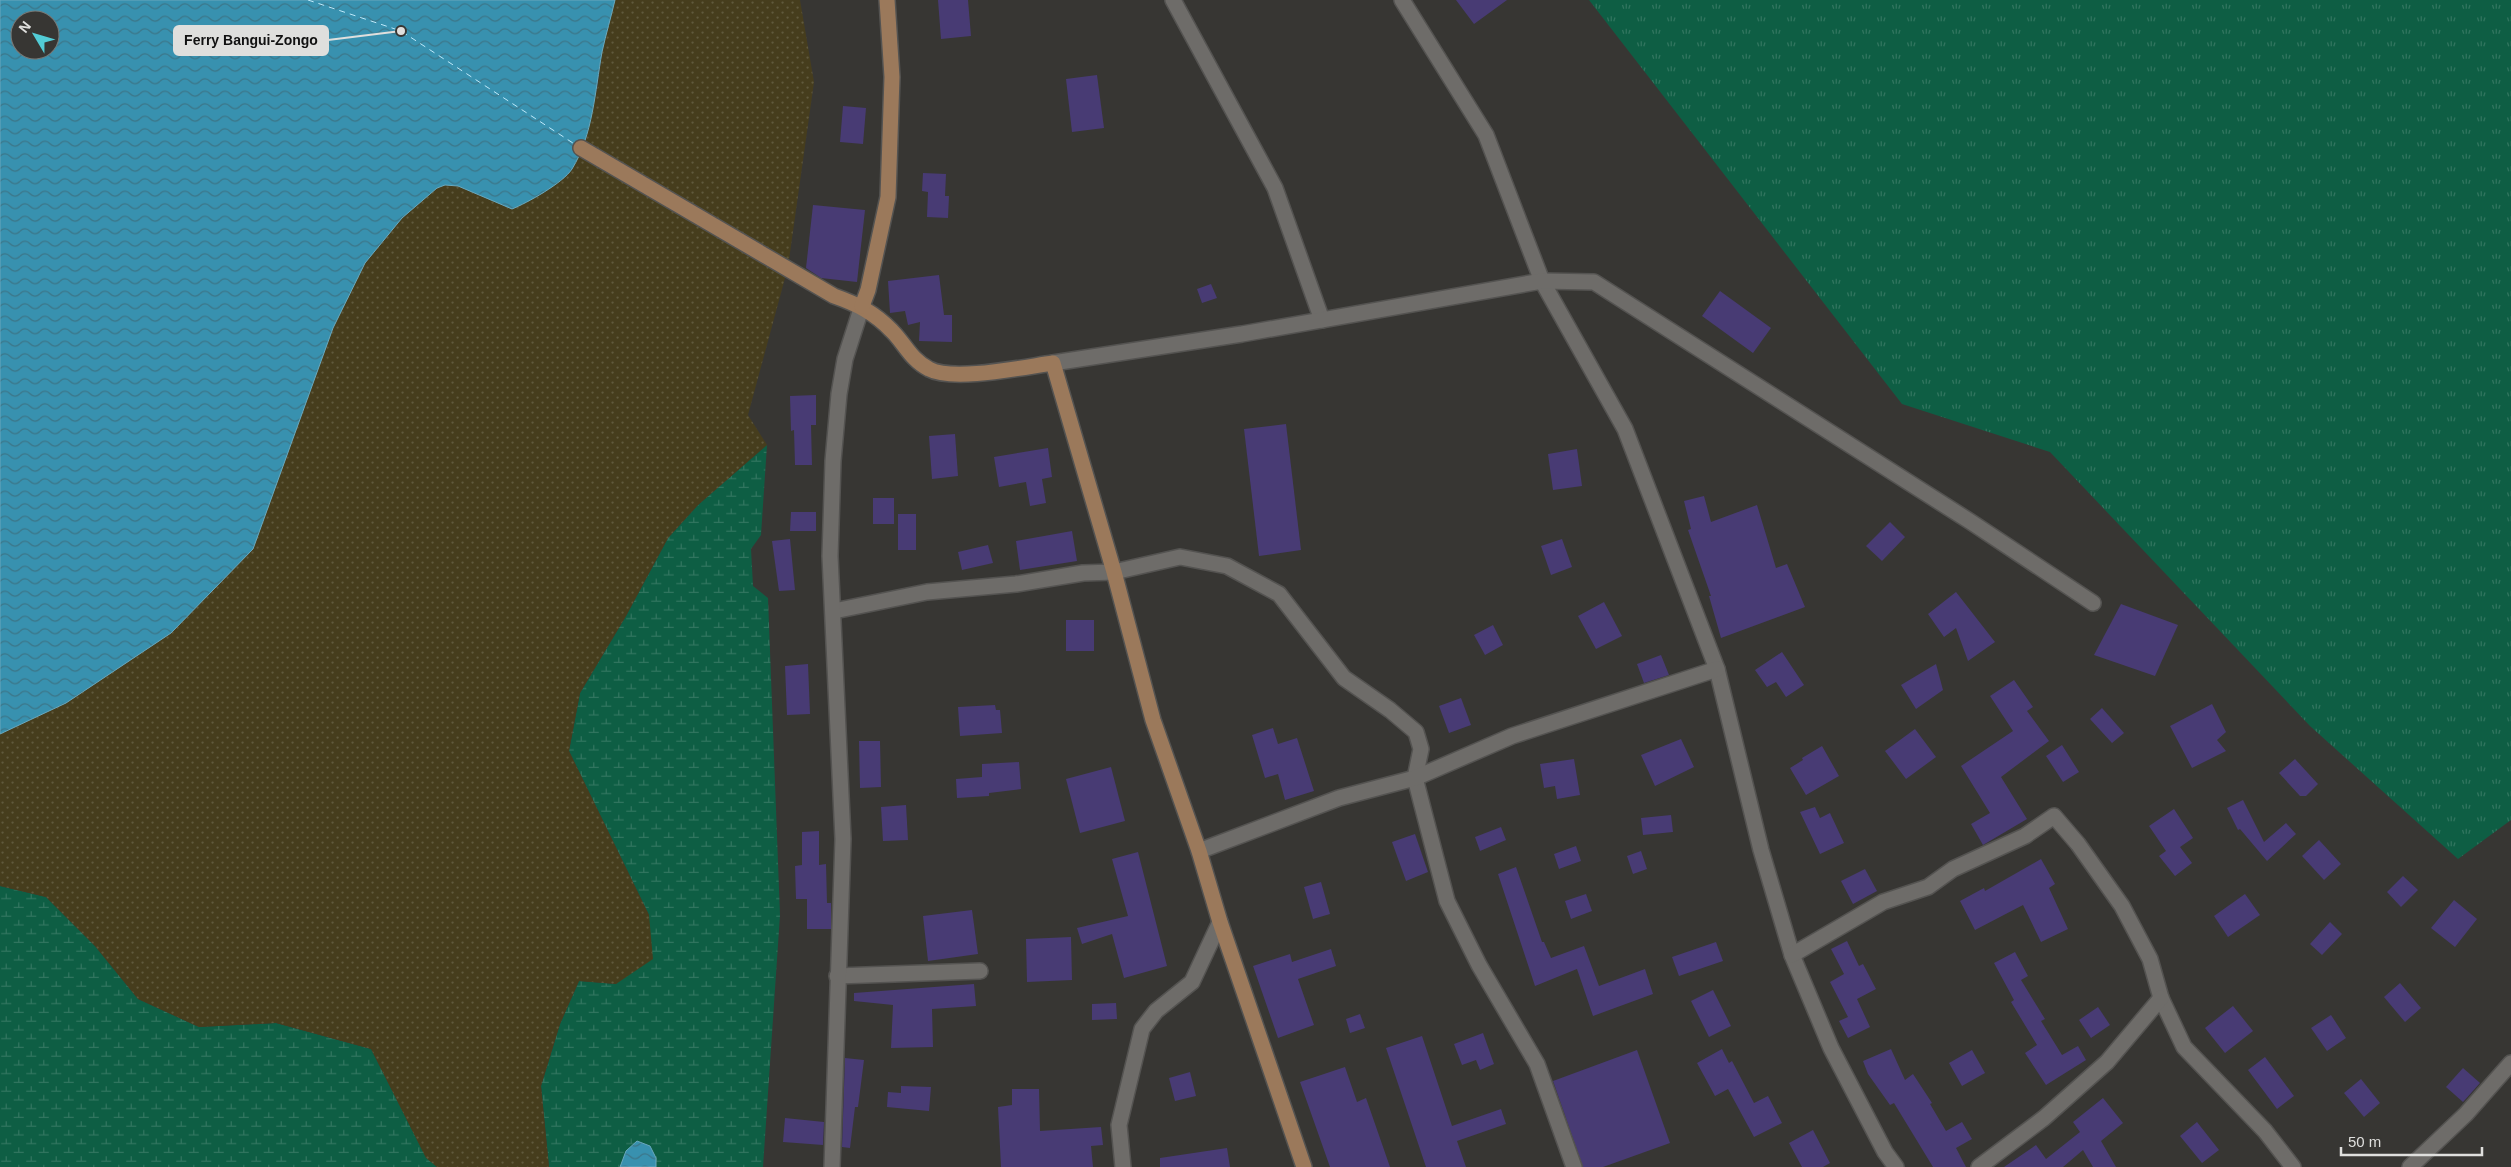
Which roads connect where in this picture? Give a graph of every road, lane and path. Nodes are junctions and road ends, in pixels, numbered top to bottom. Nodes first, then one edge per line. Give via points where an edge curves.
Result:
1 (887, 0) edge
2 (1174, 0) edge
3 (1402, 0) edge
4 (581, 148) dead end
5 (1542, 281) junction
6 (862, 306) junction
7 (1322, 320) junction
8 (1053, 363) junction
9 (1114, 572) junction
10 (2093, 604) dead end
11 (834, 610) junction
12 (1717, 669) junction
13 (1415, 778) junction
14 (1199, 850) junction
15 (1220, 922) junction
16 (1792, 955) junction
17 (980, 971) dead end
18 (837, 976) junction
19 (2161, 998) junction
20 (2511, 1063) edge
21 (832, 1167) edge
22 (1123, 1167) edge
23 (1304, 1167) edge
24 (1574, 1167) edge
25 (1896, 1167) edge
26 (1979, 1167) edge
27 (2293, 1167) edge
28 (2410, 1167) edge

1 - 6 main road via 892,77 888,197
2 - 7 street via 1275,188
3 - 5 street via 1486,135
4 - 6 main road via 834,296
5 - 7 street
5 - 10 street via 1594,282 1971,522
5 - 12 street via 1625,428
6 - 8 main road via 887,326 906,351 930,370 952,376
6 - 11 street via 845,359 838,403 830,556
7 - 8 street
8 - 9 main road
9 - 11 street via 927,592
9 - 13 street via 1180,557 1227,566 1279,594 1344,678 1416,732 1421,749
9 - 14 main road via 1153,720
11 - 18 street via 843,839
12 - 13 street via 1512,736
12 - 16 street
13 - 14 street via 1339,798
13 - 24 street via 1447,901 1479,965 1537,1064
14 - 15 main road
15 - 22 street via 1192,982 1156,1011 1142,1028 1119,1125
15 - 23 main road
16 - 19 street via 1882,902 1928,887 1953,869 2025,836 2054,816 2122,906 2150,959
16 - 25 street via 1831,1048
17 - 18 street
18 - 21 street
19 - 26 street via 2107,1062 2044,1118
19 - 27 street via 2184,1047 2264,1131
20 - 28 street via 2466,1114

